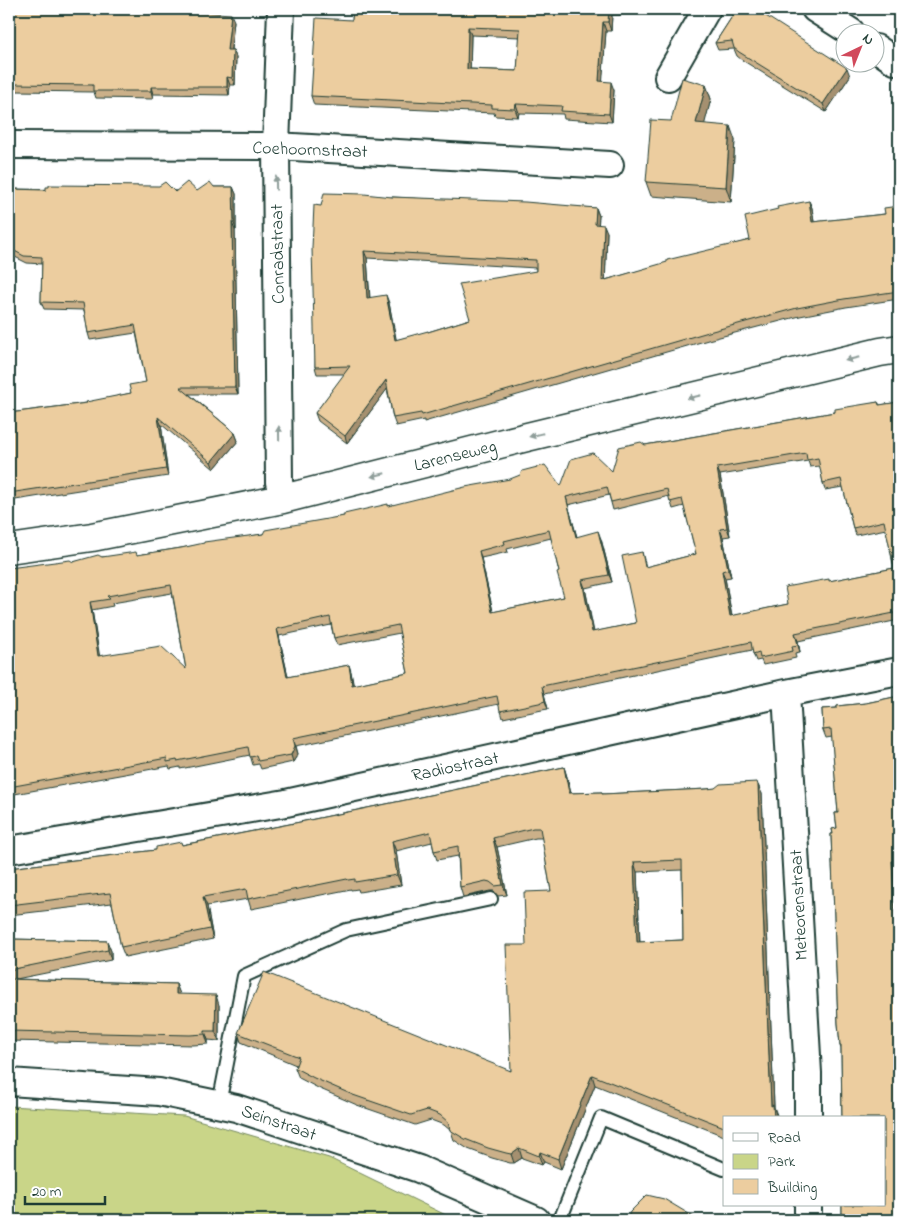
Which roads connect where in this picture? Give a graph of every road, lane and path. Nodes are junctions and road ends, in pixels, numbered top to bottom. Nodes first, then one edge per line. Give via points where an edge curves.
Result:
1 (281, 9) edge
2 (707, 9) edge
3 (815, 9) edge
4 (836, 22) edge
5 (668, 77) dead end
6 (9, 145) edge
7 (276, 146) junction
8 (610, 165) dead end
9 (899, 349) edge
10 (283, 499) junction
11 (9, 549) edge
12 (899, 671) edge
13 (786, 693) junction
14 (9, 850) edge
15 (491, 899) edge
16 (9, 1082) edge
17 (219, 1104) junction
18 (808, 1116) edge
19 (723, 1169) edge
20 (808, 1206) edge
21 (536, 1220) edge
22 (560, 1220) edge
23 (808, 1220) edge

1 - 7 street, Conradstraat
2 - 5 street
3 - 4 street
6 - 7 street, Coehoornstraat
7 - 8 street, Coehoornstraat
10 -> 7 street, Conradstraat via 279,482
9 -> 10 street, Larenseweg via 527,437
10 - 11 street, Larenseweg via 92,537
12 - 13 street, Radiostraat
13 - 14 street, Radiostraat via 286,803
13 - 18 street, Meteorenstraat via 808,1063
15 - 17 lane via 346,930 244,976
16 - 17 street, Seinstraat via 159,1092
17 - 21 street, Seinstraat via 419,1170
19 - 22 lane via 601,1118
20 - 23 street

